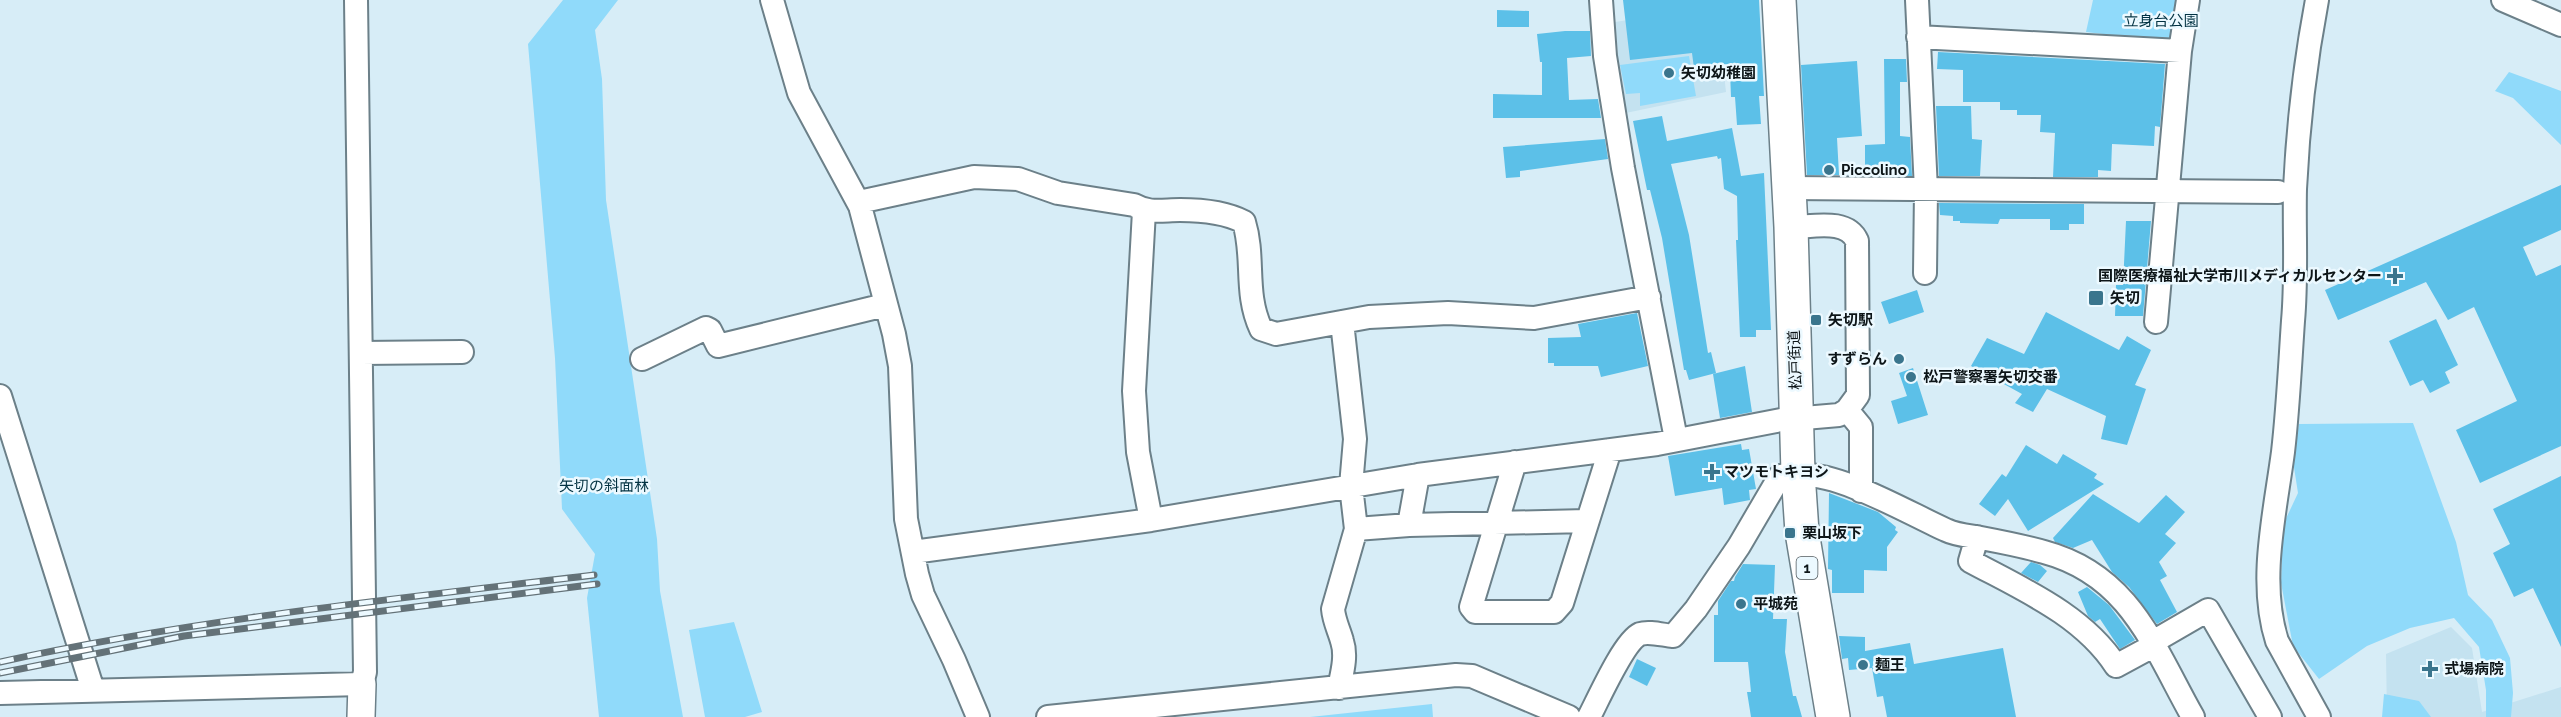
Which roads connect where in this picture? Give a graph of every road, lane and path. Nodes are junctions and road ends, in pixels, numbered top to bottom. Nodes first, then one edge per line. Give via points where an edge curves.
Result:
1 (356, 0) edge
2 (772, 0) edge
3 (1601, 0) edge
4 (1779, 0) edge
5 (1917, 0) edge
6 (2188, 0) edge
7 (2317, 0) edge
8 (2503, 0) edge
9 (2561, 25) edge
10 (1918, 36) junction
11 (2180, 51) junction
12 (1789, 188) junction
13 (1926, 190) junction
14 (2166, 192) junction
15 (2278, 192) dead end
16 (859, 202) junction
17 (1144, 211) junction
18 (1791, 227) junction
19 (1925, 273) dead end
20 (1649, 297) junction
21 (885, 305) junction
22 (1342, 322) junction
23 (2156, 322) dead end
24 (462, 352) dead end
25 (361, 353) junction
26 (642, 359) dead end
27 (0, 396) edge
28 (1847, 410) junction
29 (1797, 418) junction
30 (1677, 440) junction
31 (1610, 450) junction
32 (1515, 462) junction
33 (1798, 474) junction
34 (1418, 475) junction
35 (1351, 486) junction
36 (1861, 491) junction
37 (1151, 520) junction
38 (1587, 521) junction
39 (1497, 522) junction
40 (1409, 525) junction
41 (1356, 529) junction
42 (1977, 537) junction
43 (913, 552) junction
44 (2152, 645) junction
45 (362, 684) junction
46 (1339, 688) junction
47 (93, 690) junction
48 (0, 693) edge
49 (362, 717) edge
50 (978, 717) edge
51 (1048, 717) edge
52 (1569, 717) edge
53 (1589, 717) edge
54 (1833, 717) edge
55 (2193, 717) edge
56 (2270, 717) edge
57 (2319, 717) edge

1 - 25 street
2 - 16 street via 799,93
3 - 20 street via 1623,168
4 - 12 main road, 松戸街道 / 1
5 - 10 street
6 - 11 street
7 - 57 street via 2298,129 2295,305 2269,587 2277,641
8 - 9 street
10 - 11 street
10 - 13 street
11 - 14 street
12 - 13 street
12 - 18 main road, 松戸街道 / 1
13 - 14 street
13 - 19 street
14 - 15 street
14 - 23 street
16 - 17 street via 993,176 1018,179 1058,193 1134,205
16 - 21 street
17 - 22 street via 1230,214 1244,222 1250,240 1251,299 1261,329 1276,334
17 - 37 street via 1134,392 1138,452
18 - 28 street via 1846,228 1857,241 1858,395
18 - 29 main road, 松戸街道 / 1
20 - 22 street via 1534,318 1448,313
20 - 30 street
21 - 26 street via 718,346 706,328
21 - 43 street via 900,366 906,519
22 - 35 street via 1355,439
24 - 25 street
25 - 45 street via 365,672
27 - 47 street
28 - 29 street via 1839,415
28 - 36 street via 1861,427
29 - 30 street
29 - 33 main road, 松戸街道 / 1
30 - 31 street
31 - 32 street
31 - 38 street
32 - 34 street
32 - 39 street
33 - 36 street via 1815,474
33 - 53 street via 1780,476 1739,546 1676,634 1640,634 1634,639 1621,655
33 - 54 main road, 松戸街道 / 1 via 1807,569
34 - 35 street
34 - 40 street
35 - 37 street
35 - 41 street
36 - 42 street via 1949,532
37 - 43 street
38 - 39 street
38 - 39 street via 1562,603 1554,612 1475,612 1471,607
39 - 40 street
40 - 41 street
41 - 46 street via 1333,609 1343,643
42 - 44 street via 2050,553 2097,574 2131,607
42 - 44 street via 1970,561 2050,604 2103,646 2116,666
43 - 50 street via 923,595
44 - 55 street
44 - 56 street via 2208,610
45 - 47 street
45 - 49 street
46 - 51 street
46 - 52 street via 1472,676
47 - 48 street

